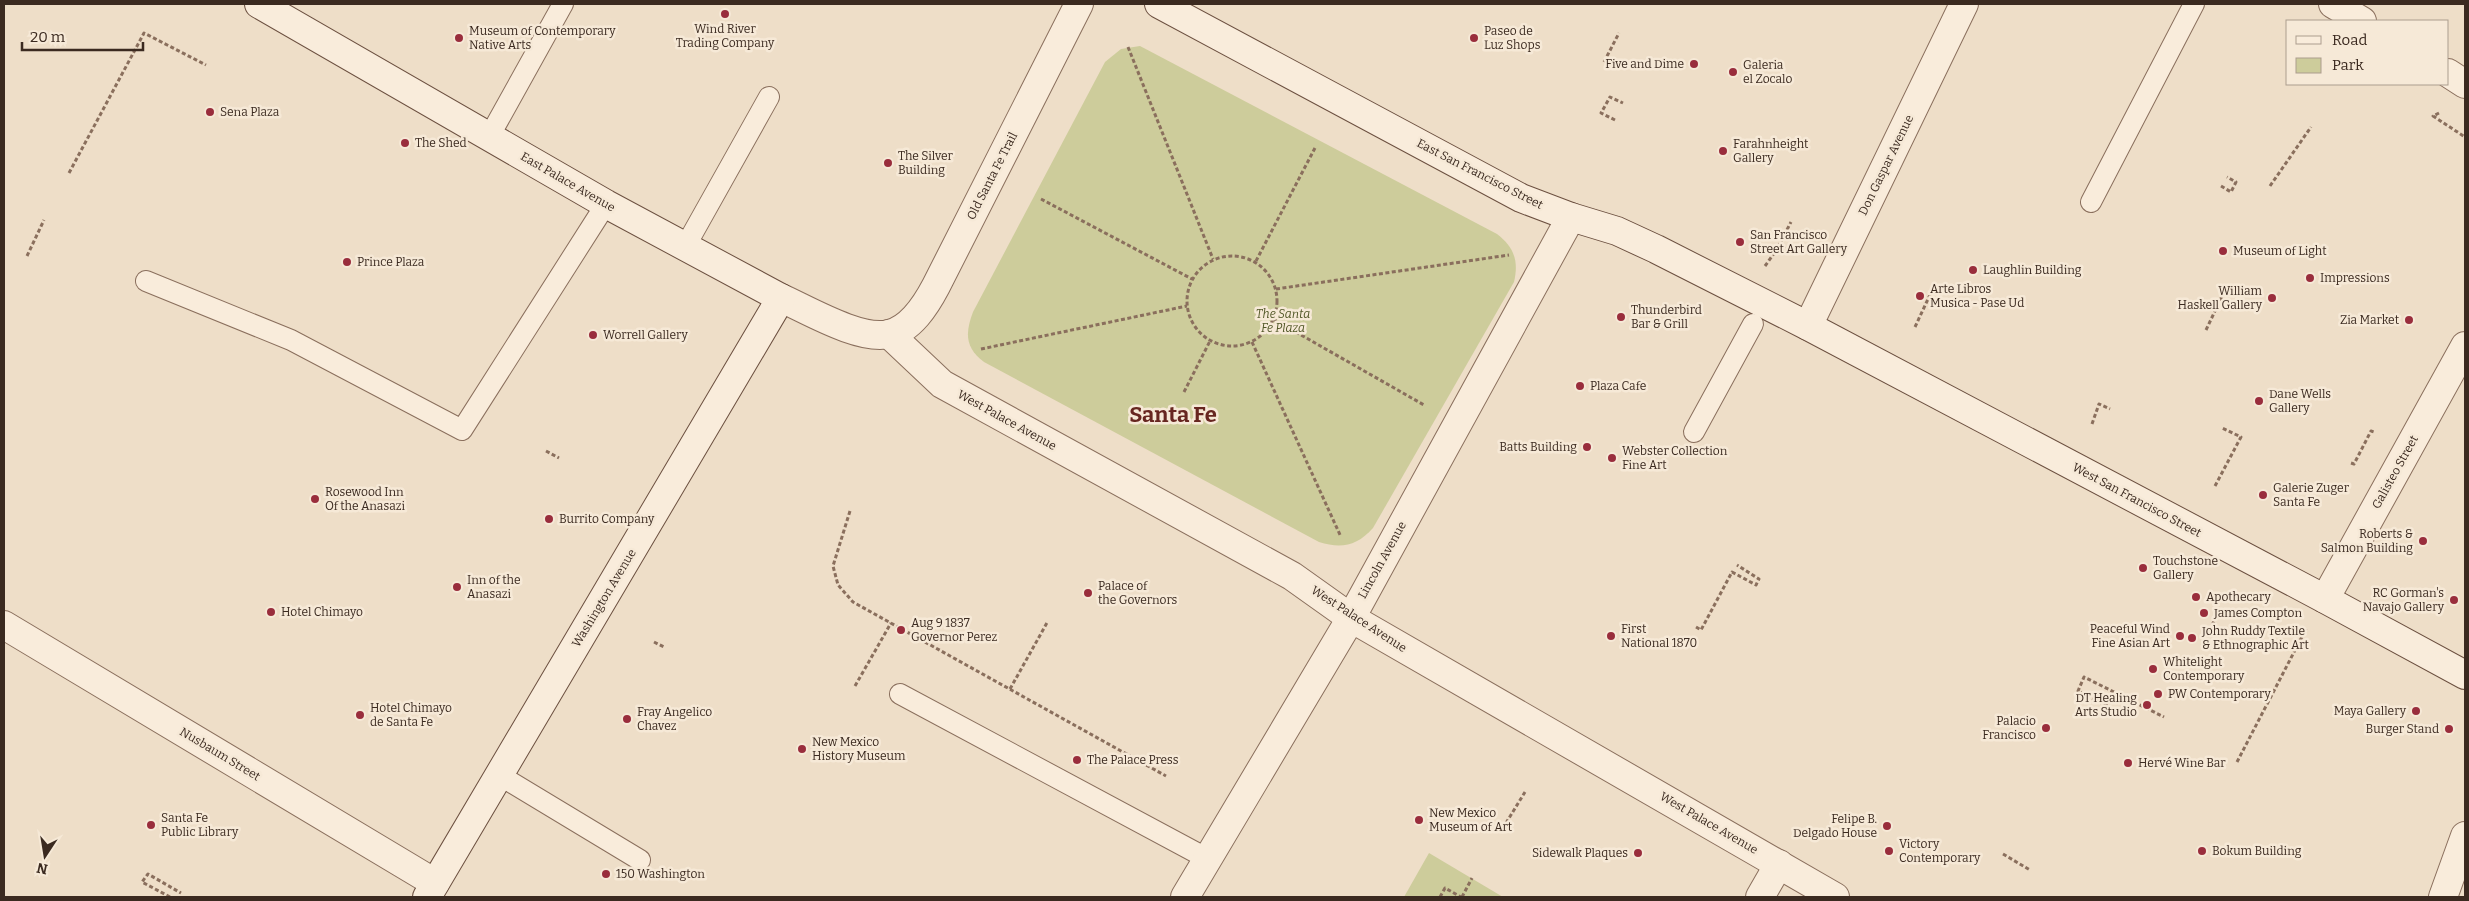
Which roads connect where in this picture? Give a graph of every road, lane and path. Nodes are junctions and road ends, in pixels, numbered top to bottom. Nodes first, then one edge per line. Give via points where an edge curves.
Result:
1 (259, 4) edge
2 (563, 4) edge
3 (1079, 4) edge
4 (1159, 4) edge
5 (1964, 4) edge
6 (2194, 4) edge
7 (2333, 4) edge
8 (2360, 20) edge
9 (1619, 33) dead end
10 (1128, 47) dead end
11 (1604, 62) dead end
12 (206, 66) dead end
13 (2449, 74) edge
14 (2465, 84) edge
15 (769, 97) dead end
16 (1622, 103) dead end
17 (2439, 112) dead end
18 (1615, 120) dead end
19 (2311, 127) dead end
20 (489, 137) junction
21 (2465, 137) edge
22 (1316, 146) dead end
23 (70, 172) dead end
24 (2227, 177) dead end
25 (2221, 186) dead end
26 (2270, 186) dead end
27 (1041, 199) dead end
28 (2091, 202) dead end
29 (606, 204) junction
30 (1571, 217) junction
31 (44, 220) dead end
32 (1791, 222) dead end
33 (1786, 246) dead end
34 (685, 247) junction
35 (1778, 248) junction
36 (1514, 254) dead end
37 (27, 256) dead end
38 (1213, 260) junction
39 (1256, 261) junction
40 (1762, 270) dead end
41 (1192, 278) junction
42 (146, 281) dead end
43 (1934, 284) dead end
44 (1276, 289) junction
45 (2224, 292) dead end
46 (781, 298) junction
47 (1187, 306) junction
48 (1274, 319) junction
49 (1753, 324) dead end
50 (1808, 326) junction
51 (1915, 327) dead end
52 (2206, 330) dead end
53 (889, 334) junction
54 (1210, 341) junction
55 (1252, 342) junction
56 (2465, 346) edge
57 (981, 349) dead end
58 (1184, 392) dead end
59 (1424, 405) dead end
60 (2110, 409) dead end
61 (2092, 424) dead end
62 (2222, 428) dead end
63 (1694, 432) dead end
64 (2374, 432) dead end
65 (546, 451) dead end
66 (559, 458) dead end
67 (2351, 463) dead end
68 (2215, 486) dead end
69 (850, 511) dead end
70 (1341, 537) dead end
71 (1737, 565) dead end
72 (2325, 599) junction
73 (2220, 611) dead end
74 (1351, 618) junction
75 (1048, 621) dead end
76 (891, 623) junction
77 (4, 625) edge
78 (2212, 625) dead end
79 (1696, 627) dead end
80 (2304, 634) dead end
81 (654, 642) dead end
82 (664, 647) dead end
83 (2465, 676) edge
84 (855, 686) dead end
85 (1010, 689) junction
86 (900, 694) dead end
87 (2119, 712) dead end
88 (2164, 717) dead end
89 (2236, 762) dead end
90 (499, 775) junction
91 (1166, 776) dead end
92 (1525, 792) dead end
93 (1506, 823) dead end
94 (2465, 836) edge
95 (2003, 854) dead end
96 (1208, 859) junction
97 (640, 860) dead end
98 (1779, 864) junction
99 (2030, 870) dead end
100 (1472, 878) dead end
101 (431, 890) edge
102 (181, 893) dead end
103 (170, 897) edge
104 (1185, 897) edge
105 (1440, 897) edge
106 (1462, 897) edge
107 (1760, 897) edge
108 (1835, 897) edge
109 (2443, 897) edge

1 - 20 street, East Palace Avenue
2 - 20 lane
3 - 53 street, Old Santa Fe Trail via 928,302 905,327
4 - 30 street, East San Francisco Street via 1521,198
5 - 50 street, Don Gaspar Avenue
6 - 28 lane
7 - 8 street
9 - 11 path
10 - 38 path
12 - 23 path via 144,33
13 - 14 street
15 - 34 lane
16 - 18 path via 1610,97 1601,113
17 - 21 path via 2434,116
19 - 26 path
20 - 29 street, East Palace Avenue
22 - 39 path
24 - 25 path via 2236,182 2231,192
27 - 41 path
29 - 34 street, East Palace Avenue
29 - 42 lane via 462,430 291,340
30 - 50 street, East San Francisco Street via 1656,249
30 - 74 street, Lincoln Avenue
31 - 37 path
32 - 35 path
33 - 35 path
34 - 46 street, East Palace Avenue
35 - 40 path
36 - 44 path
38 - 39 path via 1228,256
38 - 41 path
39 - 44 path via 1269,274
41 - 47 path
43 - 51 path
44 - 48 path
45 - 52 path
46 - 53 street, East Palace Avenue via 867,334
46 - 90 street, Washington Avenue
47 - 54 path via 1190,320
47 - 57 path
48 - 55 path
48 - 59 path
49 - 63 lane
50 - 72 street, West San Francisco Street
53 - 74 street, West Palace Avenue via 942,384 1292,576
54 - 55 path via 1238,346
54 - 58 path
55 - 70 path
56 - 72 street, Galisteo Street
60 - 61 path via 2100,404
62 - 68 path via 2241,436
64 - 67 path via 2371,431 2354,464
65 - 66 path
69 - 76 path via 833,566 838,584 853,602
71 - 79 path via 1759,579 1756,586 1732,572 1701,630
72 - 83 street, West San Francisco Street
73 - 78 path
74 - 96 street, Lincoln Avenue
74 - 98 street, West Palace Avenue
75 - 85 path
76 - 84 path
76 - 85 path
77 - 101 street, Nusbaum Street
80 - 89 path
81 - 82 path
85 - 91 path
86 - 96 lane
87 - 88 path via 2078,691 2084,678
90 - 97 lane
90 - 101 street, Washington Avenue
92 - 93 path
94 - 109 street
95 - 99 path
96 - 104 street, Lincoln Avenue
98 - 107 street
98 - 108 street, West Palace Avenue
100 - 106 path
102 - 103 path via 148,874 142,882
105 - 106 path via 1445,888

